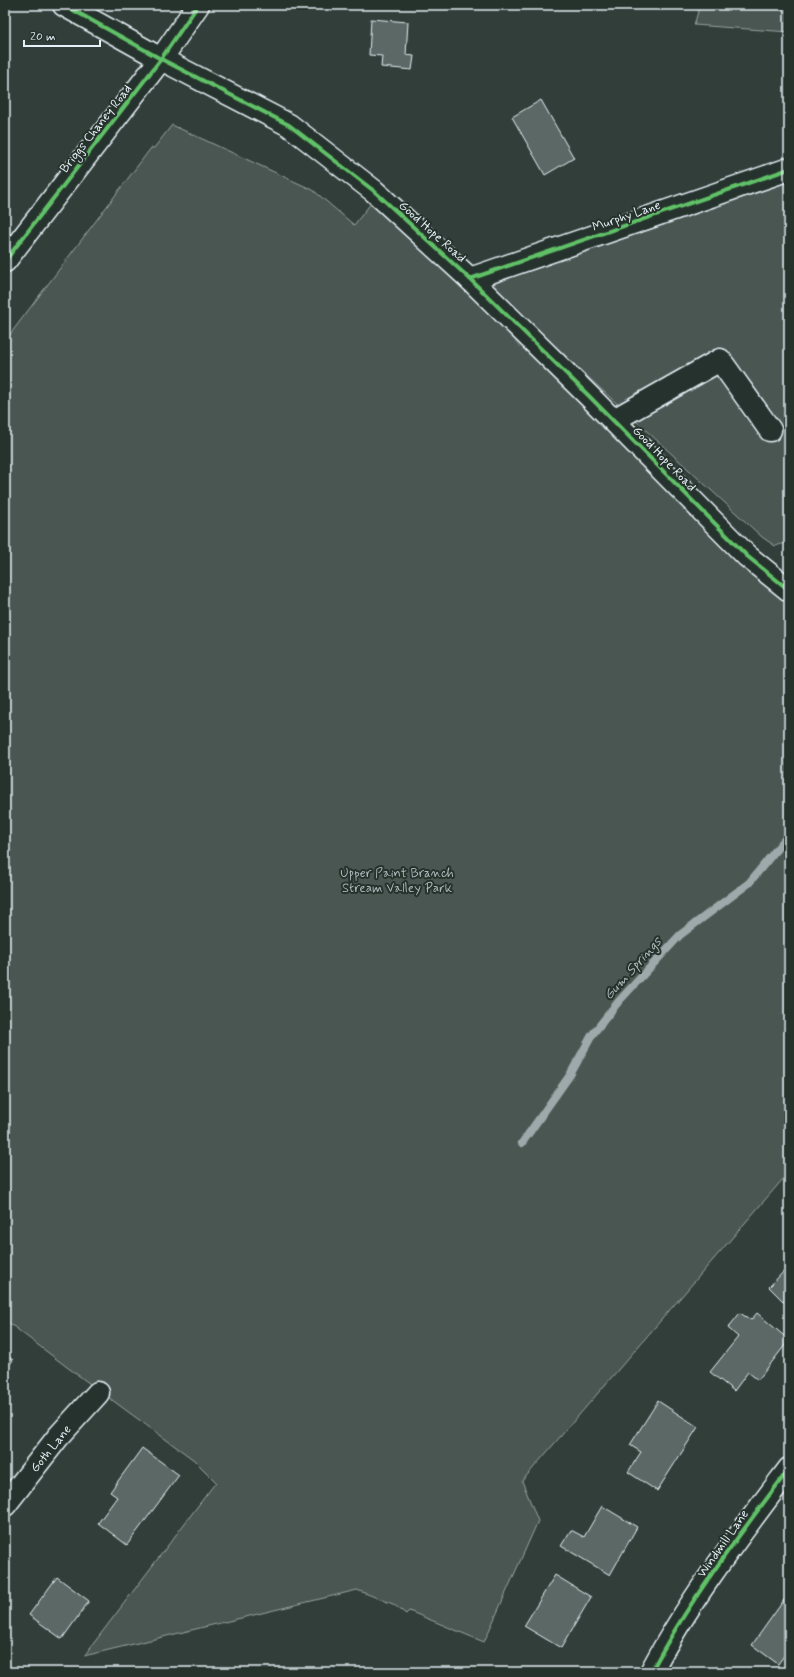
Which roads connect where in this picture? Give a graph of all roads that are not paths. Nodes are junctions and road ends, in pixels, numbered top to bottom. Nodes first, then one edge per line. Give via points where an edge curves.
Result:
1 (64, 5) edge
2 (198, 5) edge
3 (161, 59) junction
4 (789, 169) edge
5 (5, 261) edge
6 (470, 279) junction
7 (614, 420) junction
8 (770, 430) dead end
9 (789, 590) edge
10 (98, 1393) dead end
11 (789, 1469) edge
12 (5, 1505) edge
13 (651, 1672) edge

1 - 3 street, Good Hope Road
2 - 3 street, Briggs Chaney Road
3 - 5 street, Briggs Chaney Road
3 - 6 street, Good Hope Road via 289,125 374,190
4 - 6 street, Murphy Lane
6 - 7 street, Good Hope Road
7 - 8 street via 720,360
7 - 9 street, Good Hope Road via 747,556
10 - 12 street, Goth Lane via 58,1437
11 - 13 street, Windmill Lane via 724,1554

